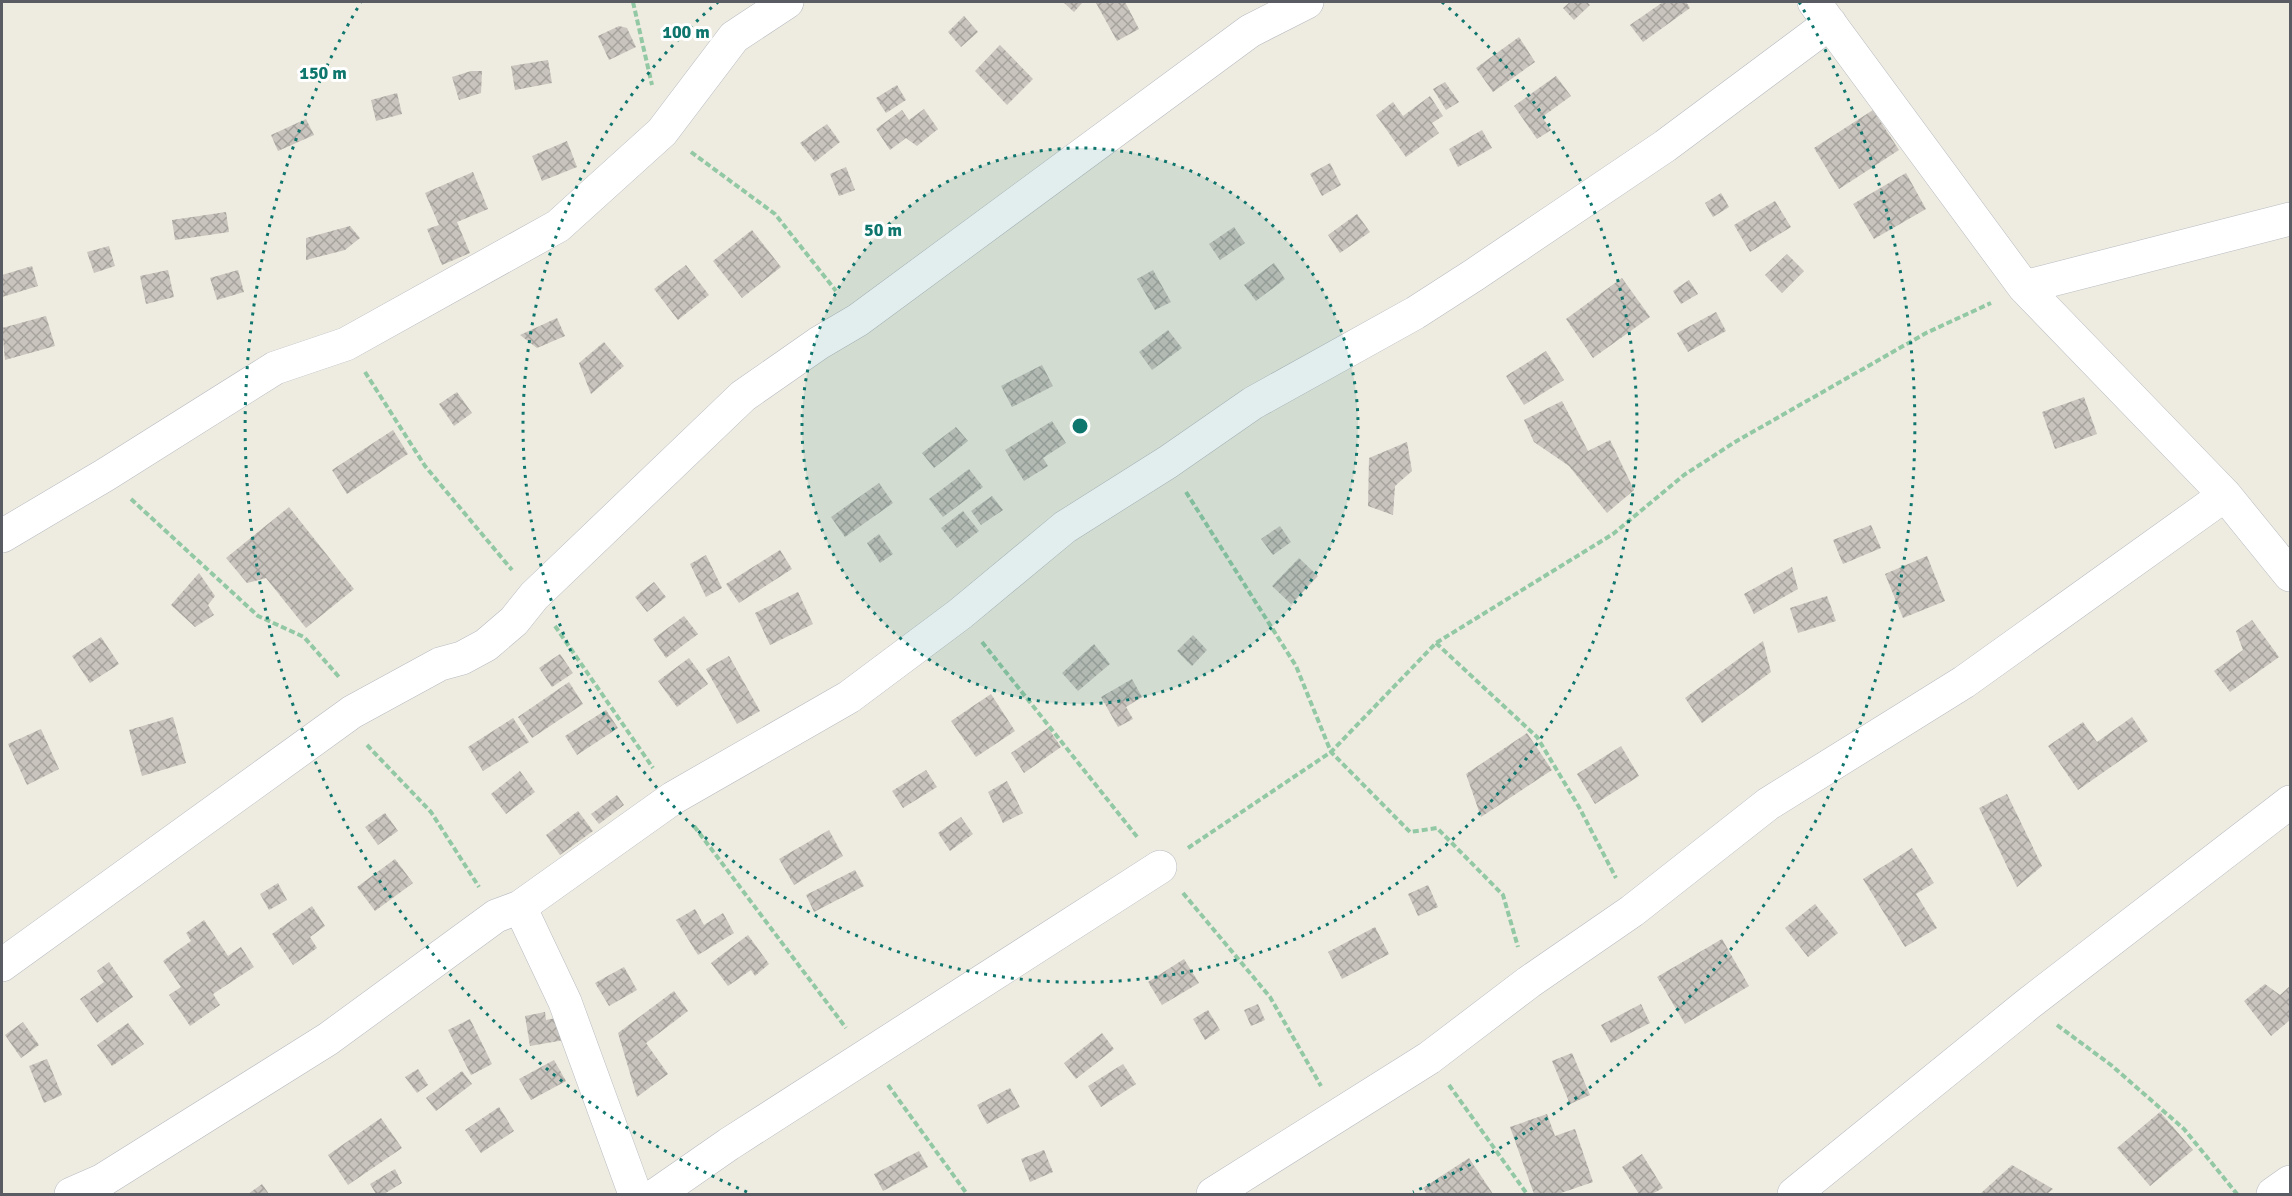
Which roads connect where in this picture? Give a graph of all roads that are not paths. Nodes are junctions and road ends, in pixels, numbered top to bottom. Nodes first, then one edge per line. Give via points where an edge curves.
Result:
1 (787, 2) edge
2 (1307, 2) edge
3 (1822, 12) edge
4 (2290, 219) edge
5 (2024, 287) junction
6 (2225, 495) junction
7 (2, 536) edge
8 (2290, 575) edge
9 (2290, 802) edge
10 (1160, 867) road end
11 (508, 911) junction
12 (2, 965) edge
13 (2290, 1182) edge
14 (71, 1194) edge
15 (635, 1194) edge
16 (657, 1194) edge
17 (1214, 1194) edge
18 (1794, 1194) edge
19 (2273, 1194) edge

1 - 7 street via 734,37 662,132 558,226 346,344 274,368
2 - 12 street via 1250,31 858,320 743,396 486,645 440,664 352,712
3 - 5 street
3 - 11 street via 1665,146 1415,313 1253,403 1065,527 960,614 849,697 673,798
4 - 5 street
5 - 6 street
6 - 8 street
6 - 17 street via 1964,682 1768,804 1632,911 1429,1058
9 - 18 street via 2028,1004
10 - 16 street
11 - 14 street via 328,1040 103,1180
11 - 15 street via 565,1002
13 - 19 street

